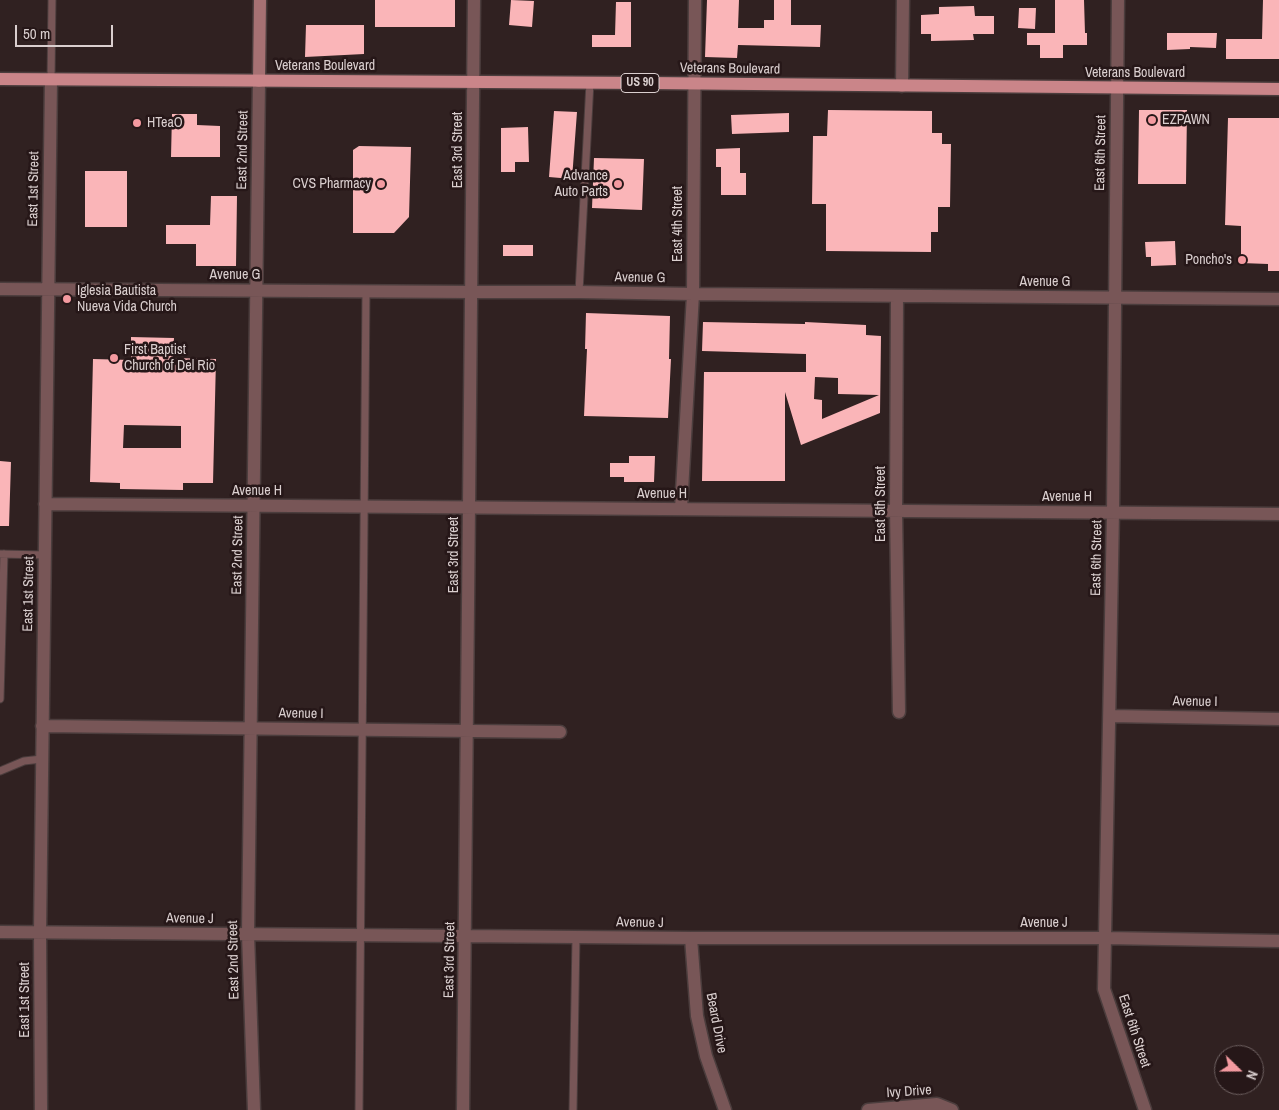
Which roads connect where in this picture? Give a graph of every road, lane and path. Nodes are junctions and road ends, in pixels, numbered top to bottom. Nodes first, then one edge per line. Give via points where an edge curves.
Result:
1 (52, 0) edge
2 (260, 0) edge
3 (474, 0) edge
4 (695, 0) edge
5 (903, 0) edge
6 (1118, 0) edge
7 (0, 79) edge
8 (51, 79) junction
9 (259, 81) junction
10 (590, 82) junction
11 (473, 83) junction
12 (694, 84) junction
13 (902, 86) junction
14 (1117, 88) junction
15 (1279, 89) edge
16 (0, 288) edge
17 (48, 289) junction
18 (256, 291) junction
19 (366, 292) junction
20 (471, 292) junction
21 (579, 292) junction
22 (693, 294) junction
23 (897, 296) junction
24 (1115, 297) junction
25 (1279, 299) edge
26 (46, 504) junction
27 (254, 506) junction
28 (364, 506) junction
29 (469, 507) junction
30 (681, 509) junction
31 (896, 510) junction
32 (1113, 512) junction
33 (1279, 514) edge
34 (2, 554) edge
35 (45, 555) junction
36 (2, 605) edge
37 (1, 650) edge
38 (0, 700) edge
39 (899, 712) dead end
40 (1110, 716) junction
41 (1279, 719) edge
42 (42, 726) junction
43 (250, 728) junction
44 (363, 729) junction
45 (467, 730) junction
46 (560, 732) dead end
47 (42, 759) junction
48 (0, 771) edge
49 (0, 932) edge
50 (40, 932) junction
51 (248, 934) junction
52 (360, 935) junction
53 (465, 936) junction
54 (576, 937) junction
55 (691, 938) junction
56 (1105, 938) junction
57 (1279, 941) edge
58 (41, 1110) edge
59 (254, 1110) edge
60 (359, 1110) edge
61 (463, 1110) edge
62 (573, 1110) edge
63 (725, 1110) edge
64 (868, 1110) edge
65 (952, 1110) edge
66 (1145, 1110) edge

1 - 8 lane
2 - 9 street, East 2nd Street
3 - 11 street, East 3rd Street
4 - 12 street, East 4th Street
5 - 13 street
6 - 14 street, East 6th Street
7 - 8 main road, Veterans Boulevard / US 90
8 - 9 main road, Veterans Boulevard / US 90
8 - 17 street, East 1st Street
9 - 11 main road, Veterans Boulevard / US 90
9 - 18 street, East 2nd Street
10 - 11 main road, Veterans Boulevard / US 90
10 - 12 main road, Veterans Boulevard / US 90
10 - 21 lane
11 - 20 street, East 3rd Street
12 - 13 main road, Veterans Boulevard / US 90
12 - 22 street, East 4th Street
13 - 14 main road, Veterans Boulevard / US 90
14 - 15 main road, Veterans Boulevard / US 90
14 - 24 street, East 6th Street
16 - 17 street, Avenue G
17 - 18 street, Avenue G
17 - 26 street, East 1st Street
18 - 19 street, Avenue G
18 - 27 street, East 2nd Street
19 - 20 street, Avenue G
19 - 28 lane
20 - 21 street, Avenue G
20 - 29 street, East 3rd Street
21 - 22 street, Avenue G
22 - 23 street, Avenue G
22 - 30 street, East 4th Street
23 - 24 street, Avenue G
23 - 31 street, East 5th Street
24 - 25 street, Avenue G
24 - 32 street, East 6th Street
26 - 27 street, Avenue H
26 - 35 street, East 1st Street
27 - 28 street, Avenue H
27 - 43 street, East 2nd Street
28 - 29 street, Avenue H
28 - 44 lane
29 - 30 street, Avenue H
29 - 45 street, East 3rd Street
30 - 31 street, Avenue H
31 - 32 street, Avenue H
31 - 39 street, East 5th Street
32 - 33 street, Avenue H
32 - 40 street, East 6th Street
34 - 35 lane
34 - 36 lane
35 - 42 street, East 1st Street
36 - 37 lane
37 - 38 lane
40 - 41 street, Avenue I
40 - 56 street, East 6th Street
42 - 43 street, Avenue I
42 - 47 street, East 1st Street
43 - 44 street, Avenue I
43 - 51 street, East 2nd Street
44 - 45 street, Avenue I
44 - 52 lane
45 - 46 street, Avenue I
45 - 53 street, East 3rd Street
47 - 48 lane via 24,761
47 - 50 street, East 1st Street
49 - 50 street, Avenue J
50 - 51 street, Avenue J
50 - 58 street, East 1st Street
51 - 52 street, Avenue J
51 - 59 street, East 2nd Street
52 - 53 street, Avenue J
52 - 60 lane
53 - 54 street, Avenue J
53 - 61 street, East 3rd Street
54 - 55 street, Avenue J
54 - 62 lane
55 - 56 street, Avenue J
55 - 63 street, Beard Drive via 697,1016 706,1056
56 - 57 street, Avenue J
56 - 66 street, East 6th Street via 1104,989
64 - 65 street, Ivy Drive via 937,1104

